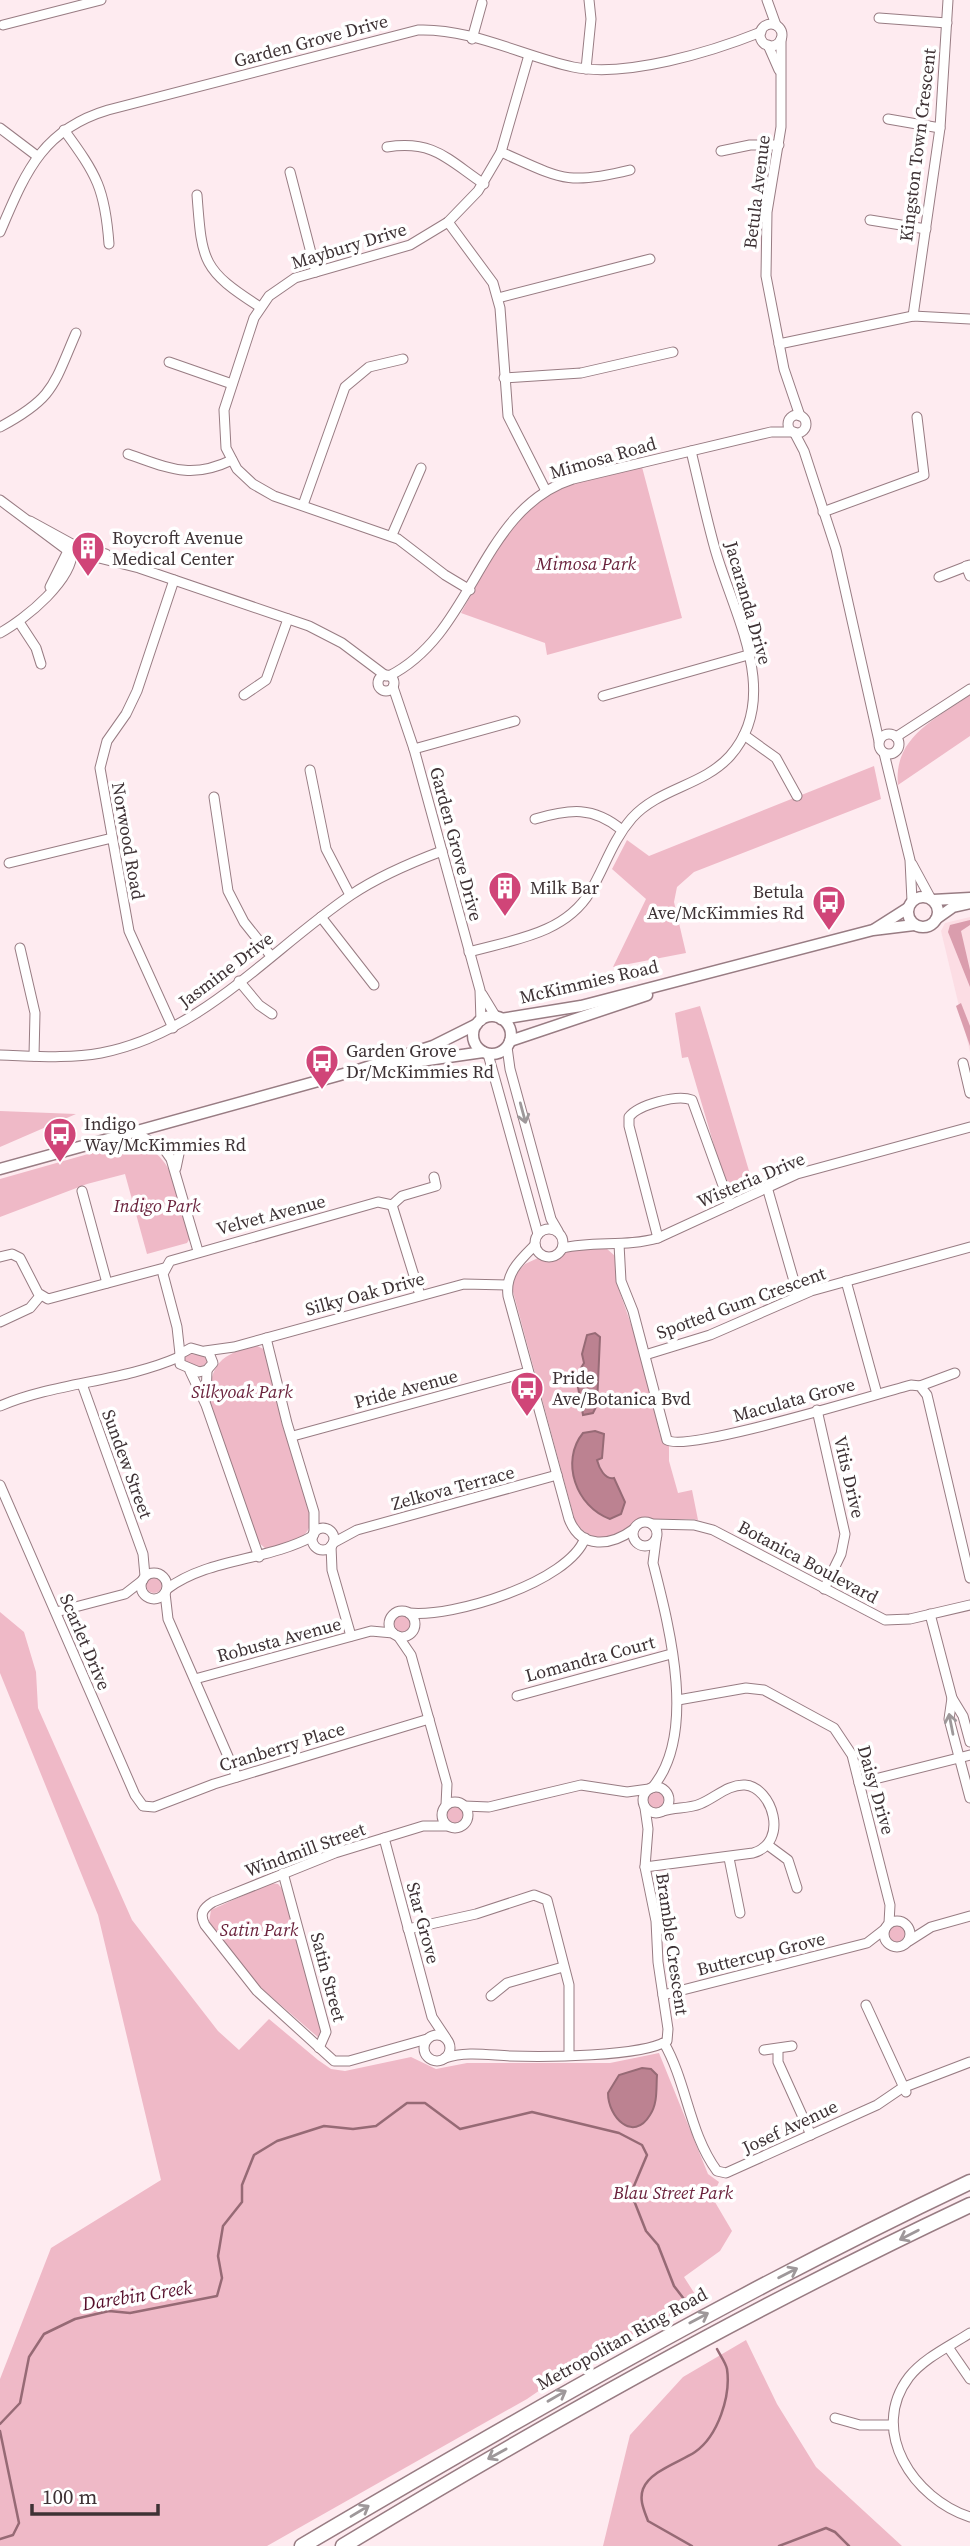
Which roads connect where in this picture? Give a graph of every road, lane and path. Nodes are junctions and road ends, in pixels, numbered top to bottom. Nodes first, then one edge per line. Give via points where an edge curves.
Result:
1 (101, 0) edge
2 (589, 0) edge
3 (766, 0) edge
4 (948, 0) edge
5 (482, 3) dead end
6 (878, 18) dead end
7 (947, 23) junction
8 (3, 26) dead end
9 (767, 34) junction
10 (472, 39) junction
11 (781, 39) junction
12 (529, 55) junction
13 (586, 69) junction
14 (781, 75) junction
15 (888, 119) dead end
16 (0, 128) edge
17 (940, 128) junction
18 (64, 130) junction
19 (779, 145) junction
20 (387, 147) dead end
21 (721, 151) dead end
22 (501, 152) junction
23 (37, 156) junction
24 (630, 170) dead end
25 (290, 172) dead end
26 (484, 184) junction
27 (197, 195) dead end
28 (870, 220) dead end
29 (448, 222) junction
30 (926, 229) junction
31 (0, 232) edge
32 (110, 244) dead end
33 (650, 259) dead end
34 (316, 272) junction
35 (498, 298) junction
36 (260, 307) junction
37 (915, 316) junction
38 (970, 319) edge
39 (76, 333) dead end
40 (779, 347) junction
41 (673, 352) dead end
42 (402, 359) dead end
43 (169, 362) dead end
44 (504, 378) junction
45 (232, 384) junction
46 (917, 417) dead end
47 (793, 419) junction
48 (0, 427) edge
49 (805, 430) junction
50 (771, 432) junction
51 (793, 432) junction
52 (804, 450) junction
53 (691, 451) junction
54 (128, 454) dead end
55 (232, 460) junction
56 (421, 468) dead end
57 (546, 491) junction
58 (1, 502) edge
59 (303, 505) junction
60 (823, 512) junction
61 (392, 536) junction
62 (71, 549) junction
63 (968, 566) edge
64 (970, 576) edge
65 (939, 577) dead end
66 (174, 580) junction
67 (470, 590) junction
68 (288, 619) junction
69 (19, 622) junction
70 (0, 633) edge
71 (748, 655) junction
72 (41, 664) dead end
73 (388, 683) junction
74 (970, 689) edge
75 (244, 695) dead end
76 (603, 696) dead end
77 (874, 708) junction
78 (926, 719) junction
79 (515, 721) dead end
80 (744, 735) junction
81 (892, 736) junction
82 (879, 741) junction
83 (414, 749) junction
84 (897, 749) junction
85 (884, 753) junction
86 (310, 770) dead end
87 (892, 781) junction
88 (797, 796) dead end
89 (214, 797) dead end
90 (535, 819) dead end
91 (622, 830) junction
92 (112, 838) junction
93 (443, 854) junction
94 (910, 860) junction
95 (9, 863) dead end
96 (351, 895) junction
97 (932, 899) junction
98 (970, 901) edge
99 (910, 904) junction
100 (321, 918) junction
101 (936, 919) junction
102 (914, 925) junction
103 (873, 930) junction
104 (20, 948) dead end
105 (469, 952) junction
106 (271, 956) junction
107 (685, 979) junction
108 (239, 981) junction
109 (374, 985) dead end
110 (480, 989) junction
111 (272, 1014) dead end
112 (498, 1018) junction
113 (479, 1022) junction
114 (173, 1028) junction
115 (509, 1044) junction
116 (486, 1053) junction
117 (0, 1055) edge
118 (34, 1056) junction
119 (963, 1063) dead end
120 (358, 1070) junction
121 (970, 1093) edge
122 (970, 1127) edge
123 (132, 1131) junction
124 (530, 1141) junction
125 (514, 1146) junction
126 (180, 1149) dead end
127 (0, 1169) edge
128 (176, 1171) junction
129 (433, 1177) dead end
130 (767, 1187) junction
131 (82, 1191) dead end
132 (392, 1205) junction
133 (730, 1205) junction
134 (538, 1234) junction
135 (560, 1234) junction
136 (658, 1238) junction
137 (586, 1243) junction
138 (619, 1244) junction
139 (535, 1245) junction
140 (970, 1247) edge
141 (563, 1248) junction
142 (198, 1251) junction
143 (541, 1255) junction
144 (0, 1257) edge
145 (520, 1261) junction
146 (164, 1268) junction
147 (846, 1281) junction
148 (107, 1283) junction
149 (507, 1285) junction
150 (420, 1295) junction
151 (799, 1295) junction
152 (40, 1296) junction
153 (0, 1322) edge
154 (177, 1327) junction
155 (266, 1338) junction
156 (234, 1347) junction
157 (200, 1350) junction
158 (179, 1355) junction
159 (645, 1355) junction
160 (158, 1366) junction
161 (210, 1366) junction
162 (187, 1369) junction
163 (528, 1372) junction
164 (955, 1373) dead end
165 (82, 1384) junction
166 (920, 1386) junction
167 (877, 1394) junction
168 (206, 1405) junction
169 (0, 1406) edge
170 (817, 1410) junction
171 (293, 1436) junction
172 (557, 1475) junction
173 (0, 1485) edge
174 (314, 1512) junction
175 (652, 1524) junction
176 (673, 1526) junction
177 (328, 1530) junction
178 (357, 1530) junction
179 (634, 1530) junction
180 (313, 1535) junction
181 (585, 1538) junction
182 (657, 1538) junction
183 (619, 1540) junction
184 (332, 1544) junction
185 (637, 1544) junction
186 (292, 1547) junction
187 (318, 1549) junction
188 (143, 1554) junction
189 (259, 1557) junction
190 (653, 1563) junction
191 (332, 1570) junction
192 (162, 1575) junction
193 (189, 1576) junction
194 (144, 1578) junction
195 (970, 1578) edge
196 (824, 1589) junction
197 (166, 1591) junction
198 (125, 1594) junction
199 (149, 1597) junction
200 (970, 1605) edge
201 (56, 1612) junction
202 (409, 1613) junction
203 (434, 1614) junction
204 (930, 1615) junction
205 (390, 1618) junction
206 (168, 1619) junction
207 (414, 1628) junction
208 (371, 1631) junction
209 (395, 1634) junction
210 (351, 1636) junction
211 (671, 1654) junction
212 (411, 1655) junction
213 (195, 1679) junction
214 (517, 1696) dead end
215 (952, 1698) junction
216 (678, 1700) junction
217 (429, 1719) junction
218 (970, 1742) edge
219 (970, 1755) edge
220 (959, 1758) junction
221 (237, 1777) junction
222 (661, 1777) junction
223 (859, 1783) junction
224 (447, 1784) junction
225 (651, 1789) junction
226 (627, 1792) junction
227 (667, 1795) junction
228 (970, 1798) edge
229 (463, 1805) junction
230 (445, 1807) junction
231 (489, 1807) junction
232 (645, 1807) junction
233 (685, 1807) junction
234 (146, 1808) joint
235 (661, 1812) junction
236 (468, 1820) junction
237 (423, 1826) junction
238 (447, 1826) junction
239 (648, 1829) junction
240 (384, 1838) junction
241 (769, 1846) junction
242 (729, 1858) junction
243 (645, 1867) junction
244 (283, 1873) junction
245 (797, 1888) dead end
246 (890, 1905) junction
247 (740, 1913) dead end
248 (970, 1916) edge
249 (903, 1922) junction
250 (887, 1926) junction
251 (931, 1927) junction
252 (408, 1929) junction
253 (909, 1941) junction
254 (867, 1943) junction
255 (890, 1945) junction
256 (563, 1967) junction
257 (663, 1995) junction
258 (491, 1996) dead end
259 (866, 2005) dead end
260 (432, 2017) junction
261 (428, 2039) junction
262 (447, 2040) junction
263 (664, 2043) junction
264 (792, 2046) dead end
265 (319, 2048) junction
266 (406, 2048) junction
267 (764, 2050) dead end
268 (778, 2050) junction
269 (426, 2054) junction
270 (477, 2054) junction
271 (569, 2054) junction
272 (445, 2058) junction
273 (970, 2062) edge
274 (905, 2089) junction
275 (811, 2135) junction
276 (970, 2182) edge
277 (970, 2205) edge
278 (970, 2333) edge
279 (948, 2347) junction
280 (970, 2379) edge
281 (835, 2418) dead end
282 (893, 2425) junction
283 (970, 2517) edge
284 (302, 2546) edge
285 (343, 2546) edge

1 - 8 street
2 - 13 street via 592,19
3 - 9 street, Betula Avenue
4 - 7 street, Kingston Town Crescent
5 - 10 street
6 - 7 street
7 - 17 street, Kingston Town Crescent
9 - 11 street via 777,44
9 - 11 street, Betula Avenue via 781,29
9 - 13 street, Garden Grove Drive via 627,69
9 - 14 street, Betula Avenue
10 - 12 street, Garden Grove Drive
10 - 18 street, Garden Grove Drive via 439,30 407,32 108,110
11 - 14 street, Betula Avenue
12 - 13 street, Garden Grove Drive
12 - 22 street, Maybury Drive
14 - 19 street, Betula Avenue
15 - 17 street
16 - 23 street
17 - 30 street, Kingston Town Crescent
18 - 23 street, Garden Grove Drive
18 - 32 street via 99,182
19 - 21 street
19 - 40 street, Betula Avenue via 765,242 767,289
20 - 26 street via 415,144 430,148
22 - 24 street via 569,180
22 - 26 street, Maybury Drive
23 - 31 street, Garden Grove Drive
25 - 34 street
26 - 29 street, Maybury Drive
27 - 36 street via 207,263 223,283
28 - 30 street
29 - 34 street, Maybury Drive via 397,251
29 - 35 street via 489,275
30 - 37 street, Kingston Town Crescent
33 - 35 street
34 - 36 street, Maybury Drive via 280,286
35 - 44 street
36 - 45 street, Maybury Drive
37 - 38 street
37 - 40 street
39 - 48 street via 45,398
40 - 47 street, Betula Avenue
41 - 44 street via 580,373
42 - 59 street via 369,367 345,387
43 - 45 street
44 - 57 street via 510,424
45 - 55 street, Maybury Drive via 223,410 223,429
46 - 60 street via 924,475
47 - 49 street via 806,422
47 - 50 street, Mimosa Road
47 - 51 street
49 - 51 street, Mimosa Road
49 - 52 street
50 - 51 street, Mimosa Road
50 - 53 street, Mimosa Road
51 - 52 street
52 - 60 street
53 - 57 street, Mimosa Road via 573,479
53 - 71 street, Jacaranda Drive
54 - 55 street via 191,472 208,471
55 - 59 street, Maybury Drive via 243,476 264,491
56 - 61 street
57 - 67 street, Mimosa Road via 514,518
58 - 62 street
59 - 61 street, Maybury Drive
60 - 77 street
61 - 67 street, Maybury Drive
62 - 66 street
62 - 69 street via 46,595
63 - 64 street
63 - 65 street
66 - 68 street
66 - 92 street, Norwood Road via 134,698 100,760
67 - 73 street, Mimosa Road via 441,633
68 - 73 street via 333,637
68 - 75 street via 266,680
69 - 70 street
69 - 72 street
71 - 76 street
71 - 80 street, Jacaranda Drive via 754,695
73 - 83 street, Garden Grove Drive
74 - 78 street
77 - 81 street
77 - 82 street
78 - 81 street
78 - 84 street
79 - 83 street
80 - 88 street via 776,758
80 - 91 street, Jacaranda Drive via 716,769 655,800
81 - 82 street
81 - 84 street
82 - 85 street
83 - 93 street, Garden Grove Drive
84 - 85 street
84 - 87 street
85 - 87 street
86 - 96 street via 326,849
87 - 94 street
89 - 106 street via 228,891 244,922
90 - 91 street via 590,811
91 - 105 street, Jacaranda Drive via 591,891 566,918 537,933
92 - 95 street
92 - 114 street, Norwood Road via 134,946
93 - 96 street, Jasmine Drive
93 - 105 street, Garden Grove Drive
94 - 97 street
94 - 99 street
96 - 100 street, Jasmine Drive
97 - 98 main road
97 - 99 main road via 921,897
97 - 101 main road via 938,909
98 - 101 main road
99 - 102 main road via 908,917
99 - 103 main road, McKimmies Road
100 - 106 street, Jasmine Drive
100 - 109 street
101 - 102 main road via 927,927
102 - 103 main road, McKimmies Road
103 - 107 main road, McKimmies Road
104 - 118 street via 36,1013
105 - 110 street, Garden Grove Drive
106 - 108 street, Jasmine Drive
107 - 112 main road, McKimmies Road via 581,1006
107 - 115 main road, McKimmies Road
108 - 111 street
108 - 114 street, Jasmine Drive
110 - 112 street, Garden Grove Drive
110 - 113 street, Garden Grove Drive
112 - 113 main road
112 - 115 main road via 510,1028
113 - 116 main road via 474,1036
113 - 120 main road via 433,1046
114 - 118 street, Jasmine Drive via 101,1053
115 - 116 main road via 496,1054
115 -> 124 street via 510,1069
116 - 120 main road
116 - 125 street
117 - 118 street, Jasmine Drive
119 - 121 street
120 - 123 main road
122 - 130 street, Wisteria Drive via 797,1174
123 - 127 main road
123 - 128 street via 164,1149
124 - 125 street
124 - 135 street via 551,1219
125 - 134 street
126 - 128 street
128 - 142 street
129 - 132 street, Velvet Avenue via 436,1186 402,1196
130 - 133 street, Wisteria Drive
130 - 151 street
131 - 148 street
132 - 142 street, Velvet Avenue via 378,1202
132 - 150 street
133 - 136 street, Wisteria Drive
133 - 136 street via 692,1100 680,1098 638,1109 628,1117 629,1126
134 - 135 street via 545,1229
134 - 139 street
135 - 137 street, Wisteria Drive
135 - 141 street
136 - 138 street, Wisteria Drive
137 - 138 street, Wisteria Drive
137 - 141 street, Wisteria Drive
138 - 159 street via 621,1281
139 - 143 street
139 - 145 street
140 - 147 street, Spotted Gum Crescent
141 - 143 street via 554,1256
142 - 146 street, Velvet Avenue via 176,1258
143 - 145 street
144 - 152 street via 12,1254 20,1258
145 - 149 street
146 - 148 street, Velvet Avenue
146 - 154 street
147 - 151 street, Spotted Gum Crescent
147 - 167 street
148 - 152 street, Velvet Avenue via 53,1298
149 - 150 street, Silky Oak Drive via 472,1283
149 - 163 street
150 - 155 street, Silky Oak Drive
151 - 159 street, Spotted Gum Crescent via 710,1335
152 - 153 street via 30,1308
154 - 157 street
154 - 158 street
155 - 156 street, Silky Oak Drive
155 - 171 street
156 - 157 street, Silky Oak Drive
156 - 161 street, Silky Oak Drive
157 - 158 street, Silky Oak Drive
157 - 161 street via 212,1356
158 - 160 street
158 - 162 street
159 - 170 street, Maculata Grove via 664,1433 675,1444
160 - 162 street
160 - 165 street
161 - 162 street
161 - 168 street
162 - 168 street
163 - 171 street, Pride Avenue
163 - 172 street
164 - 166 street, Maculata Grove
165 - 169 street
165 - 188 street, Sundew Street
166 - 167 street, Maculata Grove
166 - 195 street via 927,1395
167 - 170 street, Maculata Grove
168 - 189 street
170 - 196 street, Vitis Drive via 845,1534 842,1554
171 - 174 street
172 - 178 street, Zelkova Terrace
172 - 181 street via 571,1524
173 - 201 street, Scarlet Drive
174 - 177 street
174 - 180 street
175 - 176 street, Botanica Boulevard
175 - 179 street via 642,1522
175 - 182 street
176 - 182 street
176 - 196 street, Botanica Boulevard via 713,1530
177 - 178 street, Zelkova Terrace
177 - 180 street, Zelkova Terrace via 319,1529
177 - 184 street
178 - 184 street, Zelkova Terrace
179 - 183 street
179 - 185 street
180 - 186 street
180 - 187 street
181 - 183 street via 603,1544
181 - 203 street via 577,1553 526,1587
182 - 185 street via 651,1545
182 - 190 street
183 - 185 street
184 - 187 street, Zelkova Terrace
184 - 191 street
185 - 190 street
186 - 187 street
186 - 189 street
187 - 191 street
188 - 192 street, Sundew Street
188 - 194 street, Sundew Street
189 - 193 street
190 - 211 street
191 - 210 street
192 - 193 street
192 - 194 street
192 - 197 street
193 - 197 street
194 - 198 street
194 - 199 street, Sundew Street via 142,1589
196 - 204 street, Botanica Boulevard via 885,1620
197 - 199 street
197 - 206 street
198 - 199 street
198 - 201 street
199 - 206 street
200 - 204 street, Botanica Boulevard
201 - 234 street, Scarlet Drive via 135,1795
202 - 203 street
202 - 205 street via 401,1611
202 - 207 street
203 - 207 street
204 - 215 street
205 - 208 street, Robusta Avenue
205 - 209 street
206 - 213 street
207 - 209 street via 405,1636
207 - 212 street
208 - 209 street, Robusta Avenue
208 - 210 street, Robusta Avenue
209 - 212 street
210 - 213 street, Robusta Avenue
211 - 214 street, Lomandra Court
211 - 216 street
212 - 217 street
213 - 221 street
215 - 218 street
220 -> 215 street via 948,1715
216 - 222 street via 678,1719
216 - 223 street, Daisy Drive via 746,1688 776,1695 834,1728 848,1745
217 - 221 street, Cranberry Place
217 - 224 street
219 - 220 street
220 - 223 street
220 - 228 street
221 - 234 street, Cranberry Place
222 - 225 street
222 - 227 street
223 - 246 street, Daisy Drive
224 - 229 street
224 - 230 street
225 - 226 street
225 - 227 street via 660,1788
225 - 232 street via 643,1798
226 - 231 street via 581,1785
226 - 232 street
227 - 233 street
227 - 235 street via 668,1805
229 - 230 street via 454,1802
229 - 231 street
229 - 236 street
230 - 237 street, Windmill Street
230 - 238 street
231 - 236 street
232 - 235 street
232 - 239 street, Bramble Crescent
233 - 235 street
233 - 241 street via 732,1787 757,1789 774,1822
235 - 239 street, Bramble Crescent
236 - 238 street via 459,1828
237 - 238 street, Windmill Street
237 - 240 street, Windmill Street
239 - 243 street, Bramble Crescent
240 - 244 street, Windmill Street
240 - 252 street, Star Grove
241 - 242 street
241 - 245 street via 788,1860
242 - 243 street
242 - 247 street
243 - 257 street, Bramble Crescent
244 - 265 street, Satin Street via 327,2032
244 - 265 street, Windmill Street via 213,1902 203,1912 205,1925 249,1982
246 - 249 street, Daisy Drive
246 - 250 street, Daisy Drive
248 - 251 street
249 - 250 street
249 - 251 street
249 - 253 street via 910,1930
250 - 254 street, Buttercup Grove
250 - 255 street via 884,1938
251 - 253 street
252 - 256 street via 538,1895 549,1904
252 - 260 street, Star Grove
253 - 255 street via 898,1948
254 - 255 street, Buttercup Grove
254 - 257 street, Buttercup Grove
256 - 258 street via 506,1983
256 - 271 street via 569,1985
257 - 263 street, Bramble Crescent via 669,2034
259 - 274 street
260 - 261 street, Star Grove
260 - 262 street, Star Grove
261 - 262 street via 436,2035
261 - 266 street
261 - 269 street
262 - 270 street
262 - 272 street via 450,2048
263 - 271 street
263 - 275 street, Josef Avenue via 689,2114 717,2171 726,2173
264 - 268 street
265 - 266 street via 343,2062
266 - 269 street
267 - 268 street
268 - 275 street via 778,2062
269 - 272 street via 437,2061
270 - 271 street
270 - 272 street
273 - 274 street, Josef Avenue
274 - 275 street, Josef Avenue
284 -> 276 highway, Metropolitan Ring Road via 671,2333
277 -> 285 highway via 685,2350
278 - 279 street
279 - 280 street
279 - 282 street via 910,2376 898,2396
281 - 282 street via 860,2425
282 - 283 street via 897,2451 908,2471 937,2498

